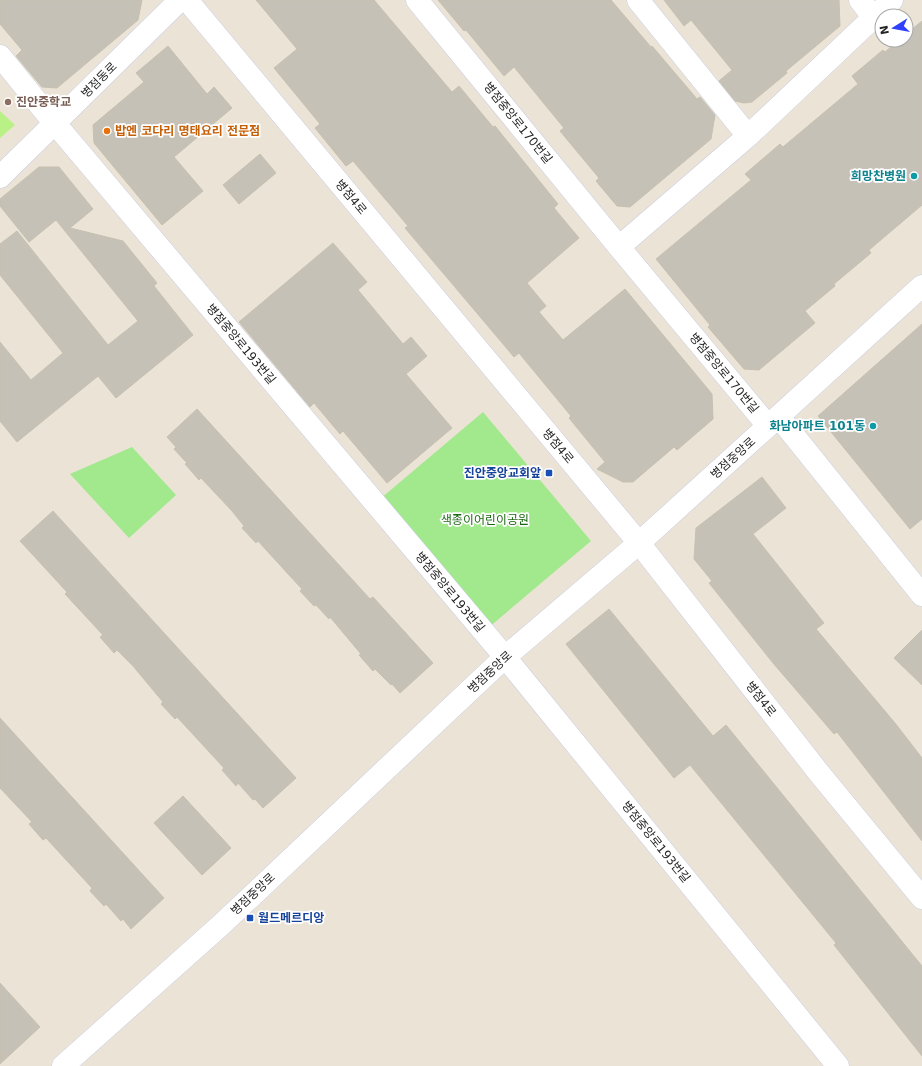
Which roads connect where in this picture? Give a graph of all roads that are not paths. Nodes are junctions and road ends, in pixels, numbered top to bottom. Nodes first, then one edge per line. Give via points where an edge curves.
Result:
1 (180, 0) edge
2 (187, 0) edge
3 (417, 0) edge
4 (638, 0) edge
5 (860, 0) edge
6 (892, 0) edge
7 (884, 8) edge
8 (874, 17) joint
9 (0, 56) edge
10 (55, 124) junction
11 (748, 136) junction
12 (0, 177) edge
13 (619, 247) junction
14 (922, 286) edge
15 (774, 421) junction
16 (638, 543) junction
17 (920, 588) edge
18 (505, 657) junction
19 (922, 898) edge
20 (63, 1066) edge
21 (838, 1066) edge

1 - 10 street, 병점동로
2 - 16 street, 병점4로
3 - 13 street, 병점중앙로170번길
4 - 11 street
5 - 8 street
6 - 7 street
8 - 11 street
9 - 10 street, 병점중앙로193번길
10 - 12 street, 병점동로
10 - 18 street, 병점중앙로193번길
11 - 13 street
13 - 15 street, 병점중앙로170번길
14 - 15 street, 병점중앙로
15 - 16 street, 병점중앙로
15 - 17 street, 병점중앙로170번길
16 - 18 street, 병점중앙로
16 - 19 street, 병점4로 via 819,773
18 - 20 street, 병점중앙로 via 222,924
18 - 21 street, 병점중앙로193번길

